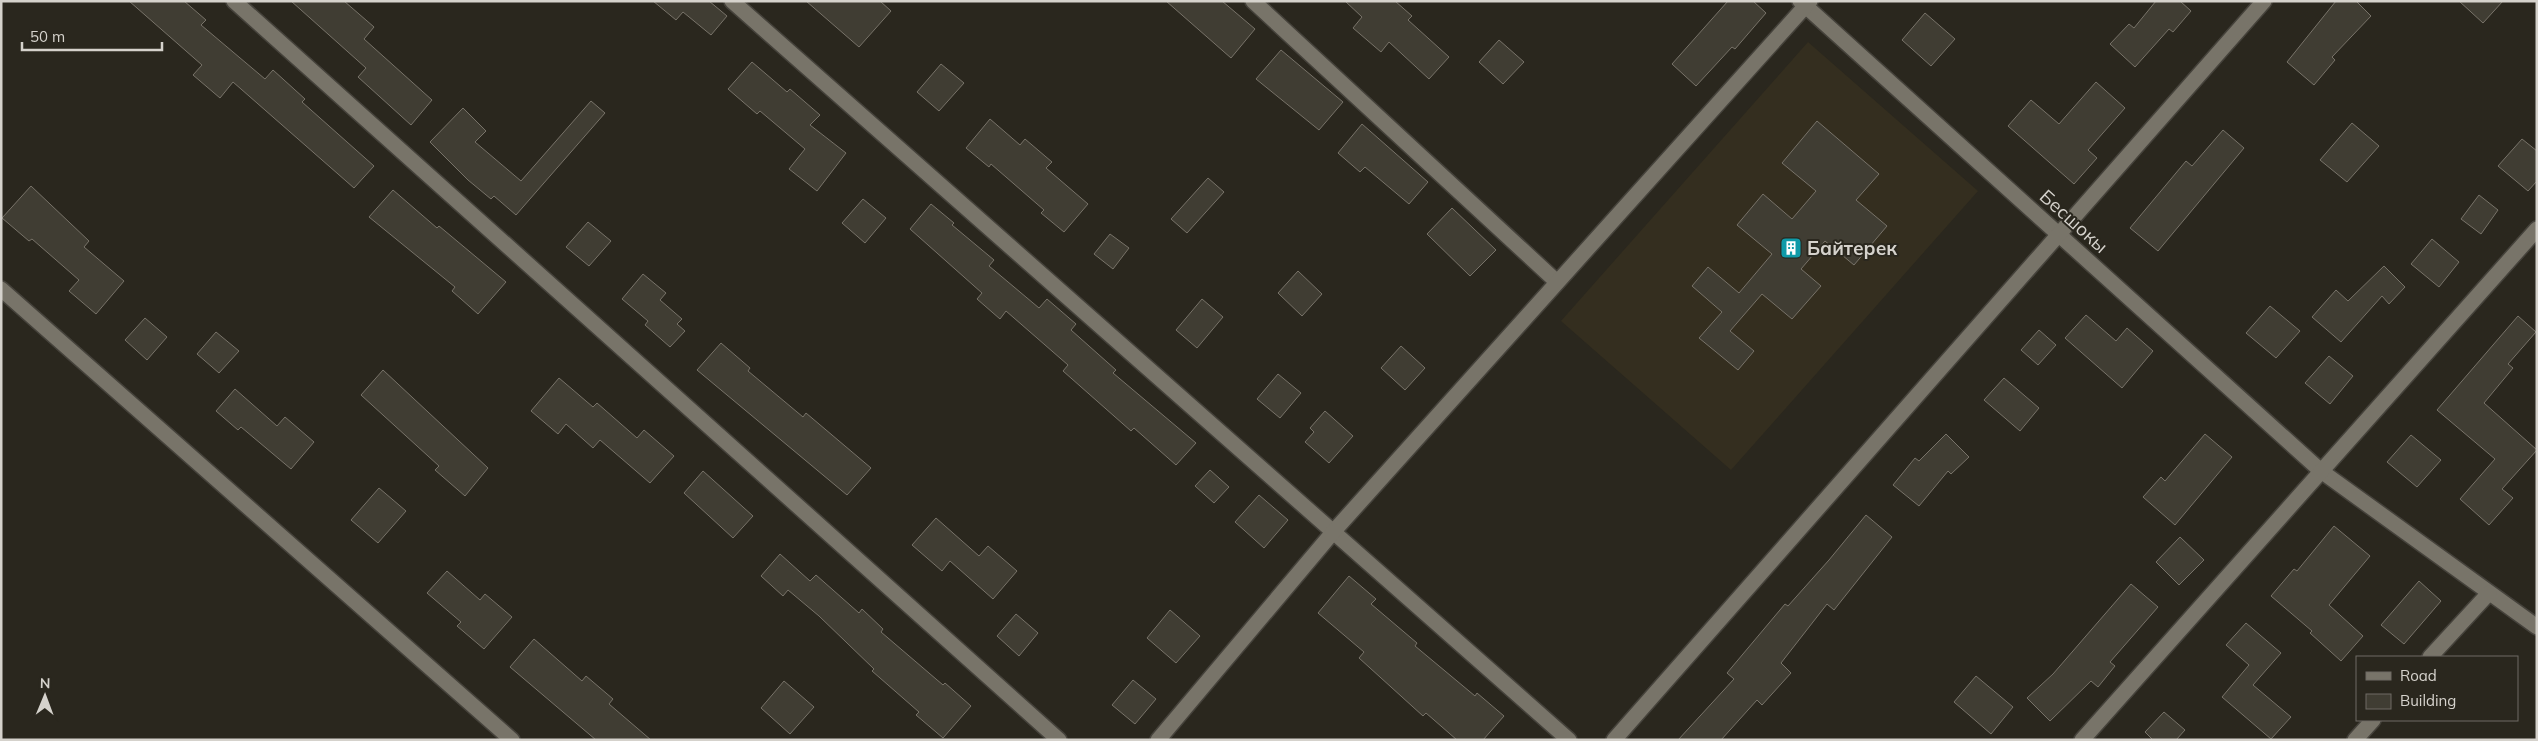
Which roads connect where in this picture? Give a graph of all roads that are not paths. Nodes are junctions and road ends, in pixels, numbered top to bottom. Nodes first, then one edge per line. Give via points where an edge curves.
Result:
1 (234, 1) edge
2 (732, 1) edge
3 (1253, 1) edge
4 (2264, 1) edge
5 (1805, 3) edge
6 (2537, 229) edge
7 (2058, 234) junction
8 (1558, 282) junction
9 (1, 289) edge
10 (2321, 471) junction
11 (1334, 531) junction
12 (2489, 593) junction
13 (2537, 627) edge
14 (2431, 656) edge
15 (2372, 721) edge
16 (512, 740) edge
17 (1059, 740) edge
18 (1158, 740) edge
19 (1569, 740) edge
20 (1614, 740) edge
21 (2082, 740) edge
22 (2355, 740) edge

1 - 17 street
2 - 11 street
3 - 8 street
4 - 7 street
5 - 7 street, Бесшокы
5 - 8 street
6 - 10 street
7 - 10 street, Бесшокы
7 - 20 street
8 - 11 street
9 - 16 street
10 - 12 street, Бесшокы
10 - 21 street
11 - 18 street
11 - 19 street
12 - 13 street, Бесшокы
12 - 14 street
15 - 22 street

